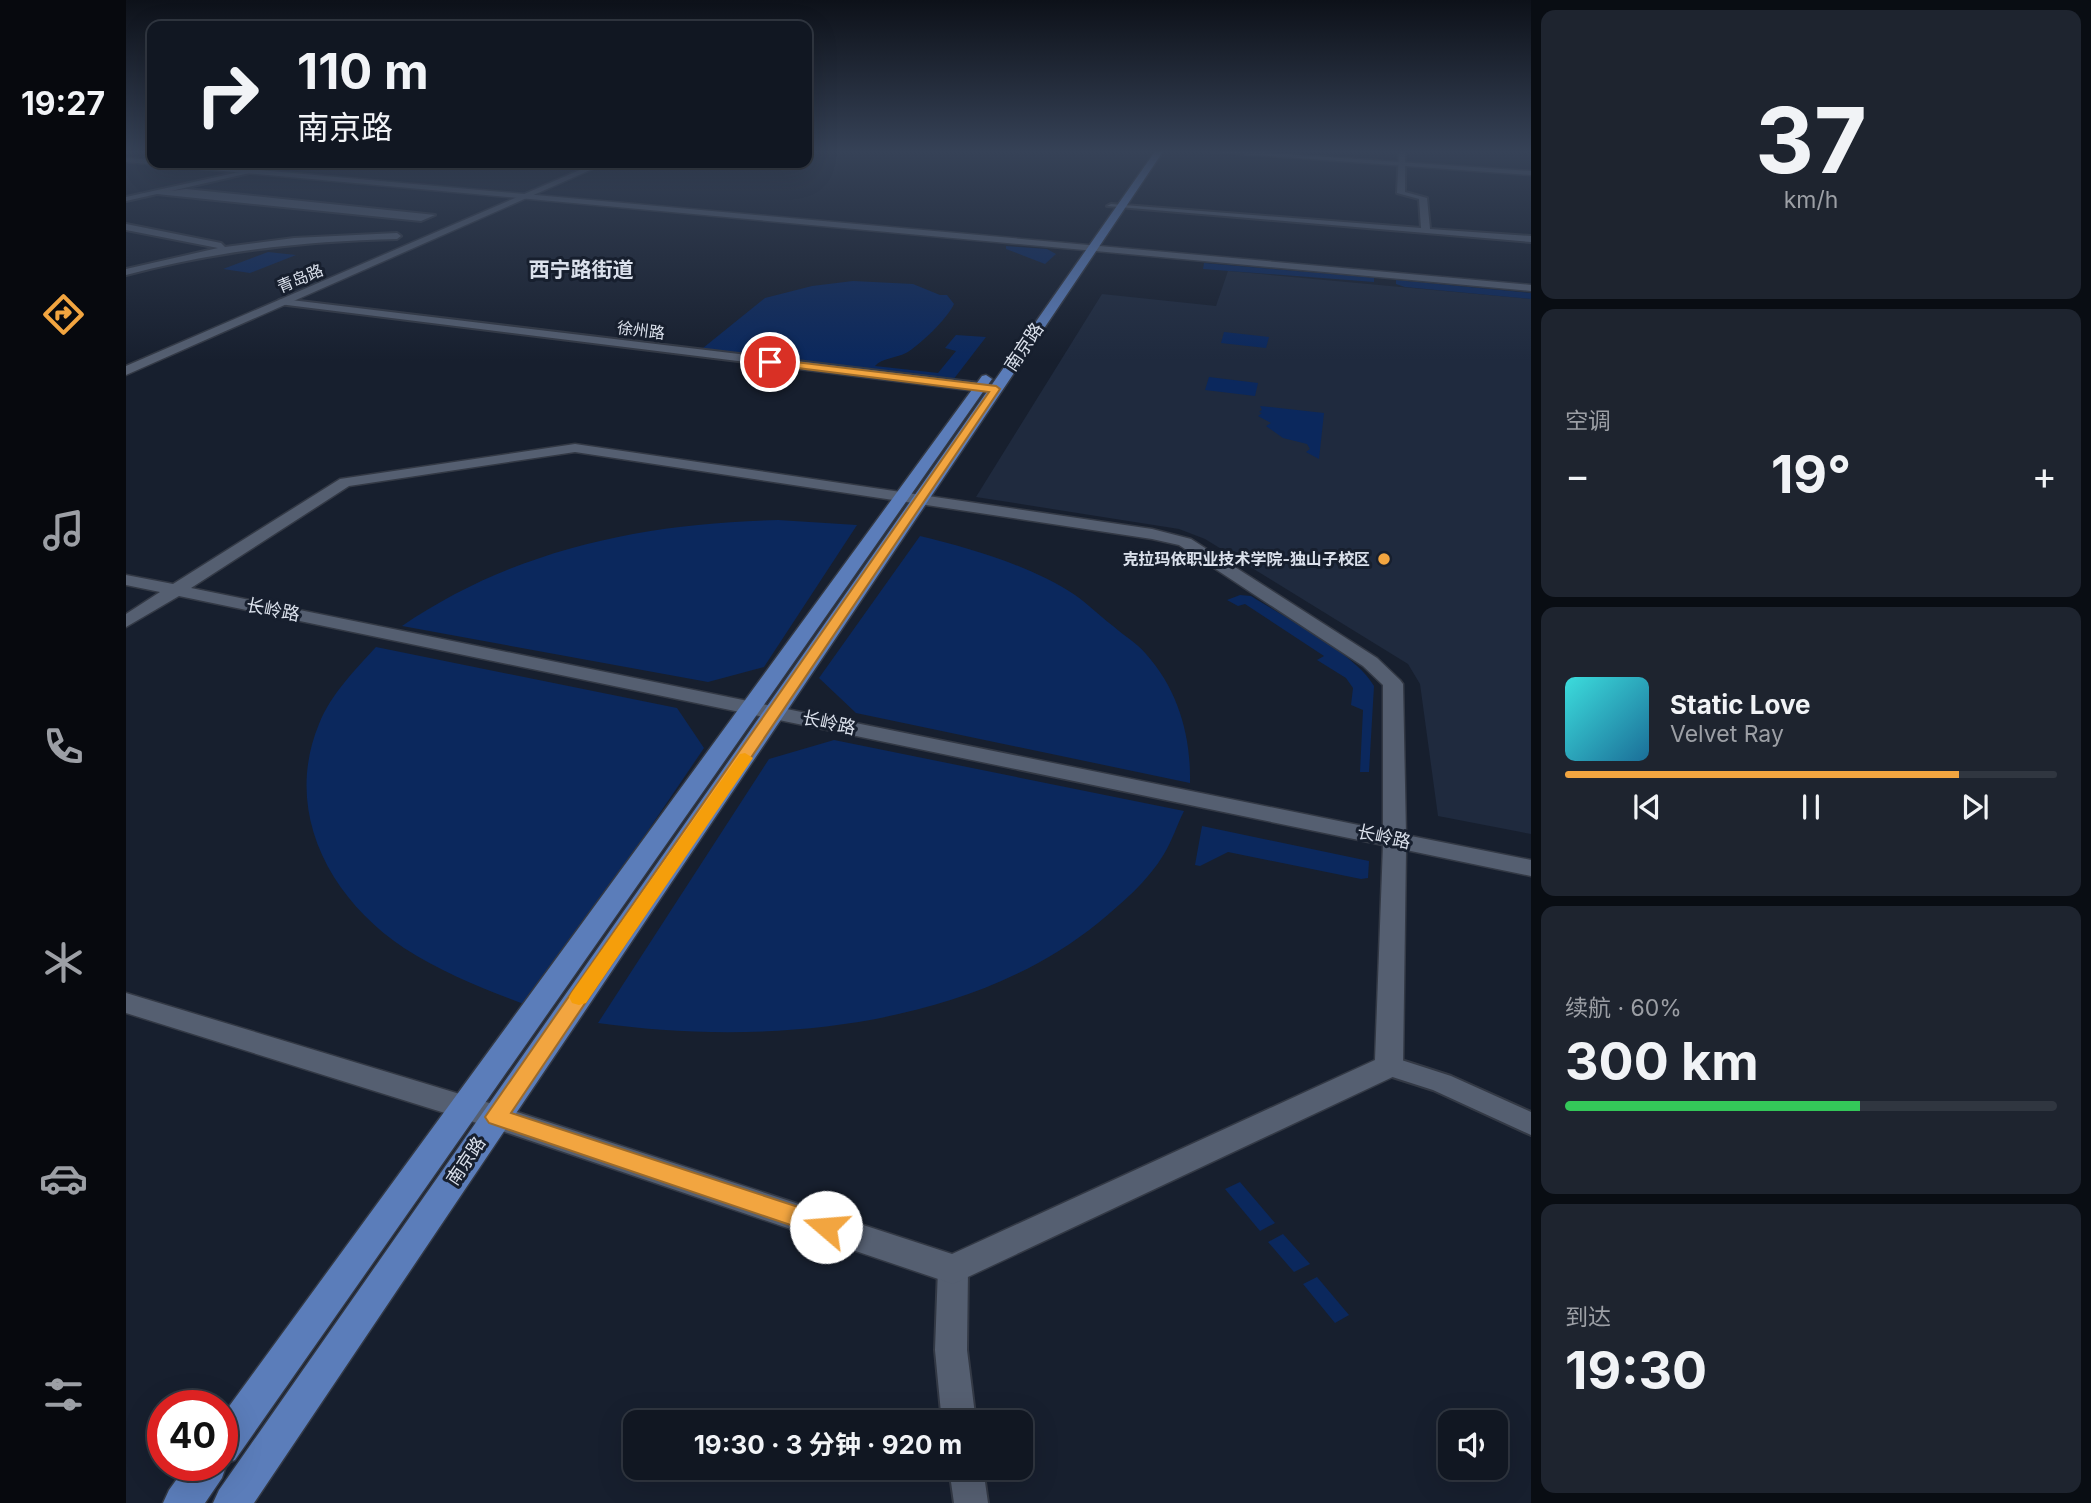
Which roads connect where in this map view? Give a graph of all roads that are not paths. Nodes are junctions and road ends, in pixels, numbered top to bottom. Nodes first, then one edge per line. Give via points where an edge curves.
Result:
1 (358, 220) edge
2 (418, 220) edge
3 (471, 220) edge
4 (815, 220) edge
5 (1106, 220) edge
6 (1106, 220) edge
7 (1291, 220) edge
8 (1425, 220) edge
9 (126, 228) edge
10 (1426, 231) junction
11 (397, 236) dead end
12 (1531, 239) edge
13 (1091, 242) junction
14 (233, 248) junction
15 (126, 272) edge
16 (1531, 288) edge
17 (283, 302) junction
18 (126, 371) edge
19 (988, 388) junction
20 (911, 498) junction
21 (126, 580) edge
22 (176, 590) junction
23 (126, 622) edge
24 (750, 707) junction
25 (777, 712) junction
26 (1395, 840) junction
27 (1531, 868) edge
28 (126, 1003) edge
29 (1389, 1066) junction
30 (465, 1107) junction
31 (496, 1117) junction
32 (1531, 1124) edge
33 (953, 1269) junction
34 (957, 1410) edge
35 (238, 1425) edge
36 (967, 1480) edge
37 (198, 1481) edge
38 (182, 1503) edge
39 (232, 1503) edge
40 (971, 1503) edge

1 - 2 street via 407,225
3 - 17 street, 青岛路
4 - 13 street
5 - 13 main road
6 - 13 main road
7 - 10 street
8 - 10 street
9 - 14 street
10 - 12 street
11 - 14 street
13 - 16 street
13 - 19 main road, 南京路
14 - 15 street
17 - 18 street, 青岛路
17 - 19 street, 徐州路
19 - 20 main road, 南京路
20 - 22 street via 575,448 345,482
20 - 24 main road, 南京路
20 - 25 main road, 南京路
20 - 26 street via 1185,542 1370,662 1393,684
21 - 22 street, 长岭路
22 - 23 street
22 - 24 street, 长岭路
24 - 25 street, 长岭路
24 - 30 main road, 南京路
25 - 26 street, 长岭路
25 - 31 main road, 南京路
26 - 27 street, 长岭路
26 - 29 street
28 - 30 street
29 - 32 street via 1441,1083
29 - 33 street
30 - 31 street
30 - 35 main road, 南京路
31 - 33 street
31 - 39 main road, 南京路
33 - 34 street via 951,1350
36 - 40 street
37 - 38 main road

